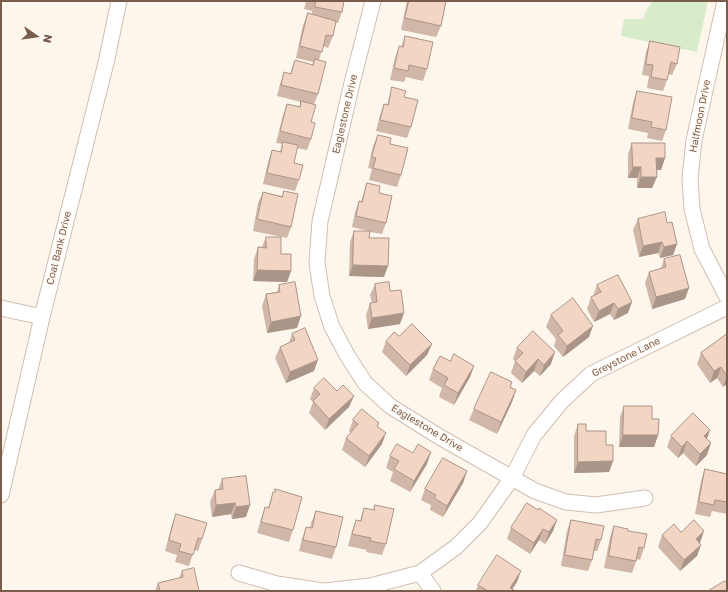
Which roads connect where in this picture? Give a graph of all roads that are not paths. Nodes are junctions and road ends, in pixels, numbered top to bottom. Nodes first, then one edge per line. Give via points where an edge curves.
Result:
1 (119, 1) edge
2 (373, 1) edge
3 (725, 1) edge
4 (721, 42) edge
5 (727, 296) edge
6 (727, 307) edge
7 (1, 308) edge
8 (42, 317) junction
9 (512, 478) junction
10 (1, 496) edge
11 (645, 498) dead end
12 (239, 573) dead end
13 (420, 573) junction
14 (324, 591) edge
15 (433, 591) edge

1 - 8 street, Coal Bank Drive via 106,63
2 - 9 street, Eaglestone Drive via 320,222 317,263 322,296 332,328 365,383 390,406
3 - 4 street, Halfmoon Drive
4 - 5 street, Halfmoon Drive via 694,140 690,178 692,209 702,249
6 - 9 street, Greystone Lane via 591,374 562,401 534,435
7 - 8 street
8 - 10 street, Coal Bank Drive
9 - 11 street, Eaglestone Drive via 566,502 596,505
9 - 13 street, Greystone Lane via 480,523 456,547
12 - 14 street, Greystone Lane via 277,584
13 - 14 street, Greystone Lane via 370,586
13 - 15 street

